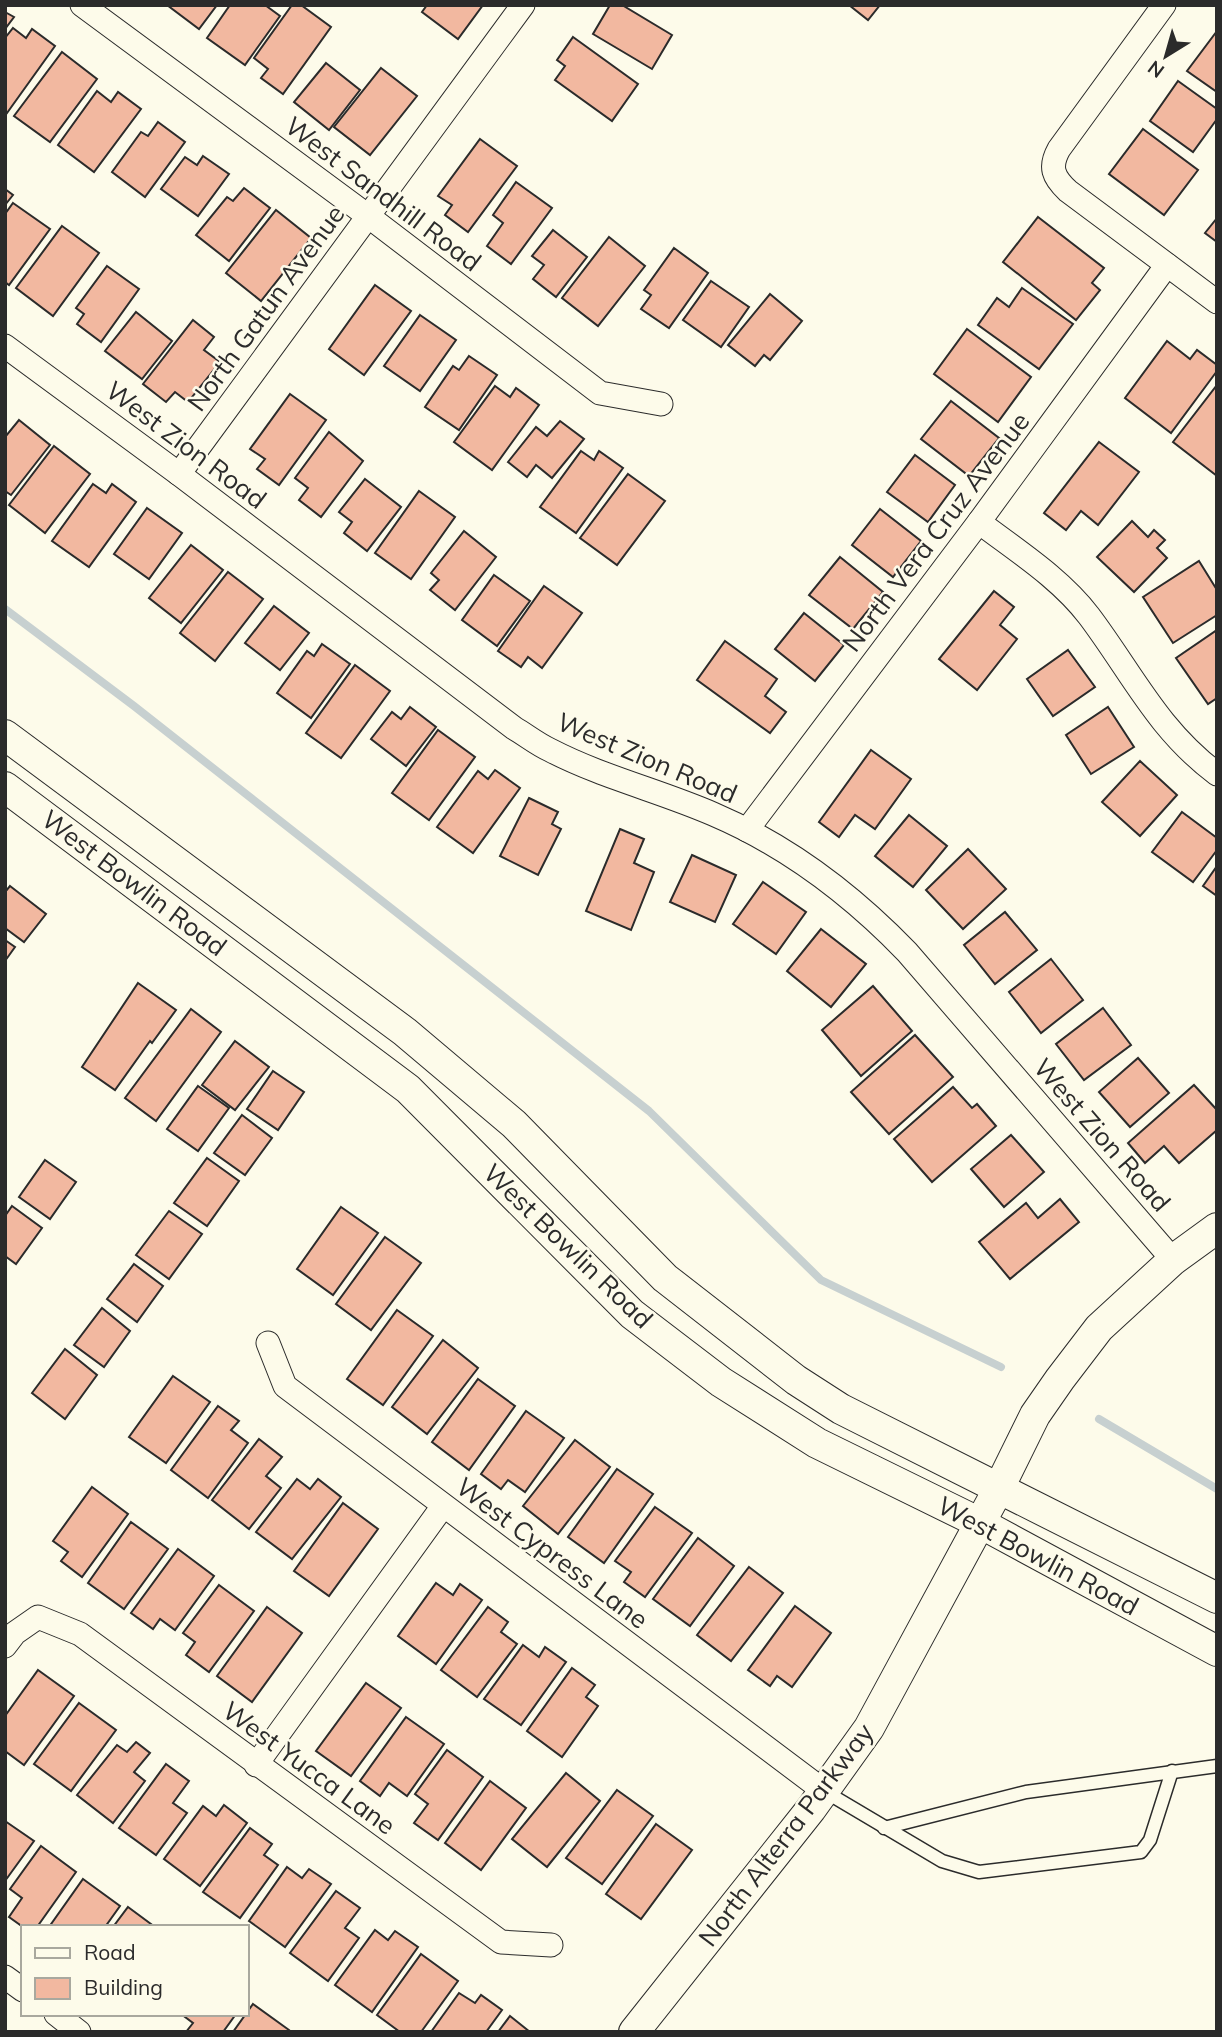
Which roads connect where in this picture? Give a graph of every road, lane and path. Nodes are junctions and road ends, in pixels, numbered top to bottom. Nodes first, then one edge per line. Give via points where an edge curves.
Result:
1 (82, 5) edge
2 (523, 5) edge
3 (1164, 5) edge
4 (368, 216) junction
5 (1167, 265) junction
6 (1217, 302) edge
7 (5, 346) edge
8 (661, 404) dead end
9 (179, 474) junction
10 (979, 523) junction
11 (5, 735) edge
12 (1217, 774) edge
13 (5, 787) edge
14 (747, 830) junction
15 (1217, 1228) edge
16 (1173, 1260) junction
17 (268, 1343) dead end
18 (999, 1488) junction
19 (443, 1506) junction
20 (980, 1523) junction
21 (1217, 1598) edge
22 (5, 1646) edge
23 (1217, 1651) edge
24 (256, 1765) junction
25 (1217, 1766) edge
26 (1172, 1771) junction
27 (824, 1791) junction
28 (884, 1828) junction
29 (551, 1945) dead end
30 (5, 1977) edge
31 (21, 1989) edge
32 (59, 2016) edge
33 (79, 2032) edge
34 (634, 2032) edge

1 - 4 street, West Sandhill Road
2 - 4 street, North Gatun Avenue
3 - 5 street via 1053,160 1059,183
4 - 8 street, West Sandhill Road via 600,393
4 - 9 street, North Gatun Avenue
5 - 6 street
5 - 10 street, North Vera Cruz Avenue
7 - 9 street, West Zion Road
9 - 14 street, West Zion Road via 514,728 580,764
10 - 12 street via 1071,595 1156,715
10 - 14 street, North Vera Cruz Avenue
11 - 18 street, West Bowlin Road via 405,1031 514,1124 665,1278 752,1347 841,1409
13 - 20 street, West Bowlin Road via 408,1089 632,1314 721,1382 817,1443
14 - 16 street, West Zion Road via 796,857 874,918
15 - 16 street, North Alterra Parkway
16 - 18 street, North Alterra Parkway via 1099,1328 1066,1370 1035,1415
17 - 19 street, West Cypress Lane via 285,1386
18 - 20 street, North Alterra Parkway
18 - 21 street, West Bowlin Road
19 - 24 street
19 - 27 street, West Cypress Lane
20 - 23 street, West Bowlin Road
20 - 27 street, North Alterra Parkway via 869,1728
22 - 24 street, West Yucca Lane via 38,1617 80,1634
24 - 29 street, West Yucca Lane via 501,1942
25 - 26 lane
26 - 28 lane via 1026,1791
26 - 28 lane via 1150,1840 1141,1852 979,1872 942,1861
27 - 28 lane
27 - 34 street, North Alterra Parkway
30 - 31 street
32 - 33 street

